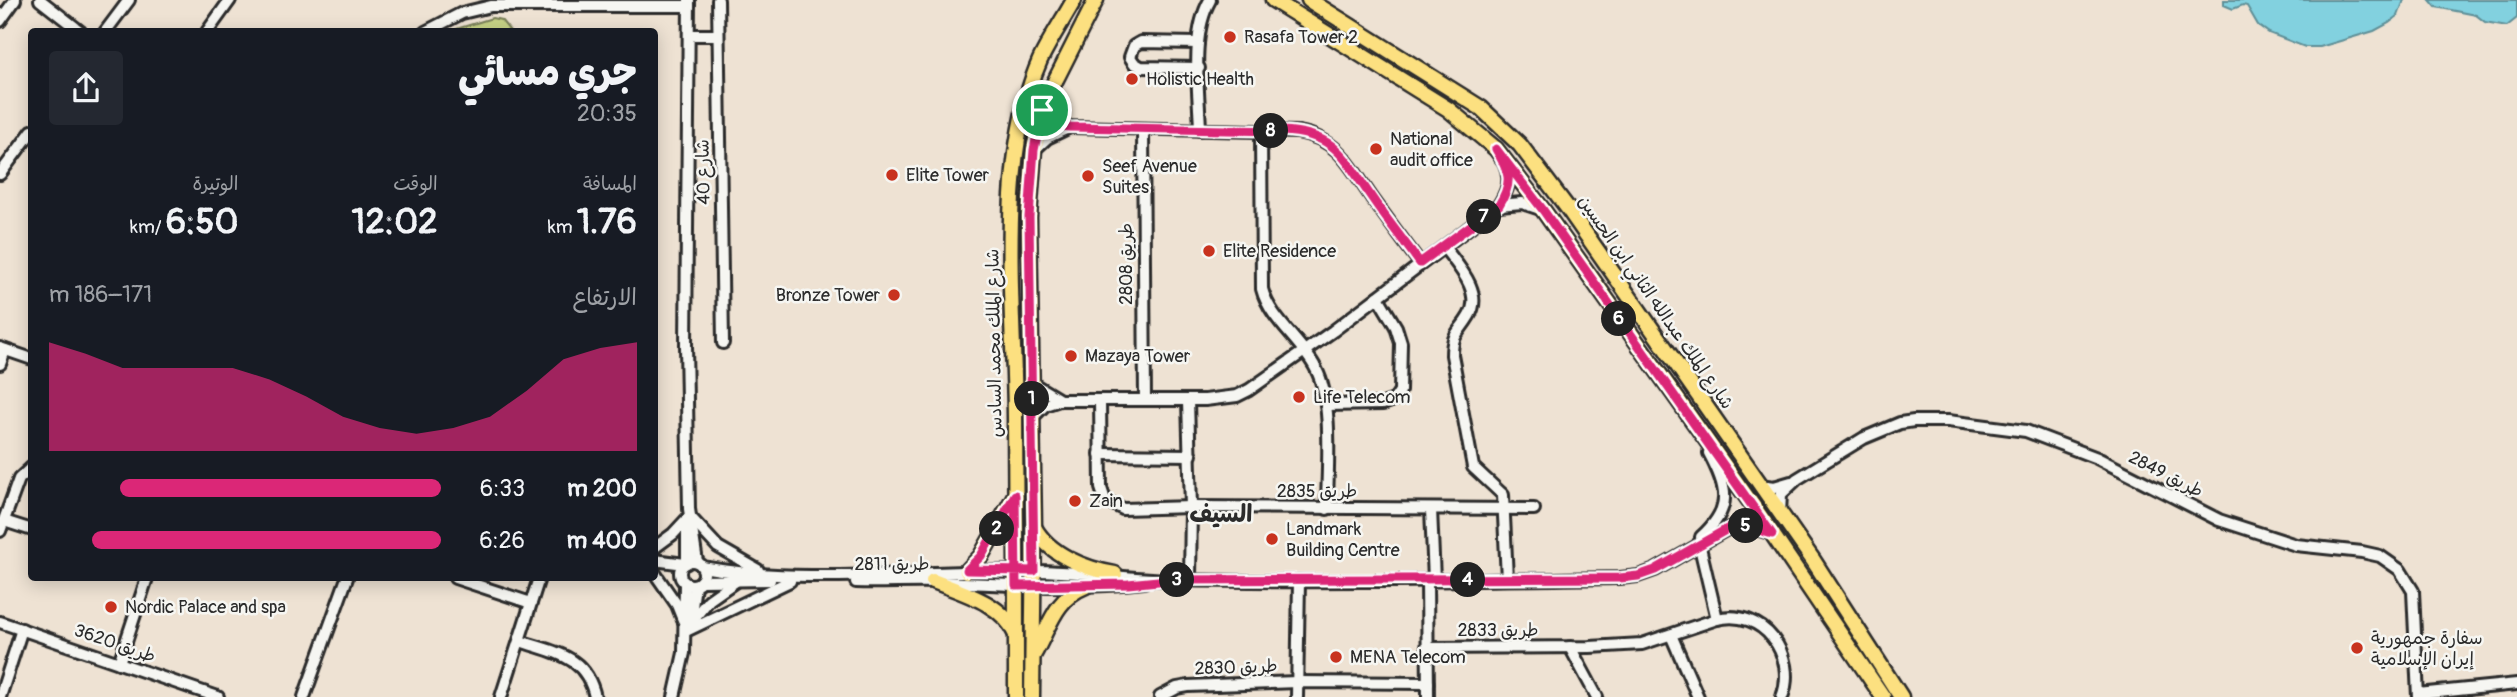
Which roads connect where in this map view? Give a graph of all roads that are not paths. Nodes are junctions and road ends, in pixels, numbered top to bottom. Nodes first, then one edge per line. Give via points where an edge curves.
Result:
1 (15, 0) edge
2 (40, 0) edge
3 (129, 0) edge
4 (230, 0) edge
5 (718, 0) edge
6 (1074, 0) edge
7 (1096, 0) edge
8 (1210, 0) edge
9 (1273, 0) edge
10 (1308, 0) edge
11 (689, 3) edge
12 (0, 20) edge
13 (76, 28) edge
14 (108, 28) edge
15 (210, 28) edge
16 (433, 28) edge
17 (689, 35) junction
18 (718, 35) junction
19 (1198, 43) junction
20 (1199, 68) junction
21 (1042, 110) junction
22 (1070, 127) junction
23 (1143, 128) junction
24 (1200, 130) junction
25 (1261, 131) junction
26 (28, 136) edge
27 (1496, 149) junction
28 (1034, 150) junction
29 (0, 174) edge
30 (1499, 205) junction
31 (1543, 210) junction
32 (1444, 247) junction
33 (1420, 263) junction
34 (1378, 297) junction
35 (723, 344) dead end
36 (3, 349) edge
37 (1303, 350) junction
38 (28, 358) edge
39 (0, 364) edge
40 (1032, 383) junction
41 (1060, 400) junction
42 (1100, 400) junction
43 (1145, 400) junction
44 (1188, 401) junction
45 (1326, 405) junction
46 (1033, 417) junction
47 (1695, 426) junction
48 (1100, 454) junction
49 (1191, 455) junction
50 (28, 471) edge
51 (1797, 479) junction
52 (1760, 485) junction
53 (1015, 495) junction
54 (1191, 507) junction
55 (1327, 509) junction
56 (1431, 509) junction
57 (1506, 509) junction
58 (1534, 509) dead end
59 (1780, 513) junction
60 (689, 515) junction
61 (2, 526) edge
62 (1034, 527) junction
63 (28, 529) edge
64 (1772, 534) junction
65 (658, 545) edge
66 (1694, 546) junction
67 (658, 560) edge
68 (693, 564) junction
69 (967, 570) junction
70 (658, 571) edge
71 (1034, 571) junction
72 (763, 573) junction
73 (1115, 574) junction
74 (658, 576) edge
75 (1015, 579) junction
76 (1507, 579) junction
77 (739, 580) junction
78 (1168, 580) junction
79 (1190, 580) junction
80 (1299, 580) junction
81 (1431, 580) junction
82 (145, 581) edge
83 (346, 581) edge
84 (464, 581) edge
85 (538, 581) edge
86 (691, 581) junction
87 (790, 581) junction
88 (933, 581) junction
89 (1035, 586) junction
90 (1086, 586) junction
91 (531, 603) junction
92 (1717, 618) junction
93 (0, 622) edge
94 (22, 629) junction
95 (687, 629) junction
96 (1016, 634) junction
97 (1671, 635) junction
98 (520, 641) junction
99 (1570, 647) junction
100 (1590, 647) junction
101 (1427, 648) junction
102 (1031, 659) junction
103 (119, 663) junction
104 (1584, 675) junction
105 (3, 678) edge
106 (1870, 678) junction
107 (1297, 682) junction
108 (1428, 683) junction
109 (2517, 684) edge
110 (2418, 696) edge
111 (0, 697) edge
112 (218, 697) edge
113 (304, 697) edge
114 (501, 697) edge
115 (596, 697) edge
116 (674, 697) edge
117 (1016, 697) edge
118 (1032, 697) edge
119 (1160, 697) edge
120 (1297, 697) edge
121 (1428, 697) edge
122 (1597, 697) edge
123 (1698, 697) edge
124 (1782, 697) edge
125 (1873, 697) edge
126 (1883, 697) edge
127 (1901, 697) edge

1 - 12 street
2 - 13 street
3 - 14 street
4 - 15 street
5 - 18 street, شارع 40
6 - 53 main road, شارع الملك محمد السادس via 1040,60 1020,129 1014,174
7 - 21 main road
8 - 19 street
9 - 27 main road via 1448,109
10 - 52 main road, شارع الملك عبدالله الثاني ابن الحسين via 1481,108 1520,145
11 - 16 street via 491,6 462,13
11 - 17 street, شارع 40
17 - 18 street
17 - 60 street, شارع 40
18 - 35 street, شارع 40
19 - 20 street
19 - 20 street via 1140,42 1131,49 1130,57 1140,67
20 - 24 street
21 - 22 street
21 - 28 main road
22 - 23 street
22 - 28 street
23 - 24 street
23 - 43 street, طريق 2808
24 - 25 street
25 - 33 street via 1306,133 1336,149
25 - 37 street via 1262,289 1268,305
26 - 29 street
27 - 30 street via 1509,181
27 - 31 main road
28 - 40 main road via 1029,217
30 - 31 street via 1522,203
30 - 32 street
31 - 47 main road
32 - 33 street
32 - 57 street via 1473,295 1473,307 1452,340 1469,453 1473,467 1503,495
33 - 34 street
34 - 37 street
34 - 45 street via 1400,337 1398,396 1383,404
36 - 38 street
36 - 39 street
37 - 44 street via 1237,396
37 - 45 street via 1317,370
40 - 41 street
40 - 46 main road
41 - 42 street
41 - 46 street via 1045,405
42 - 43 street
42 - 48 street, طريق 2835
43 - 44 street
44 - 49 street
45 - 55 street
46 - 62 main road
47 - 64 main road
47 - 66 street, طريق 2811 via 1718,470 1726,503 1721,516
48 - 49 street
48 - 54 street, طريق 2835 via 1105,500 1123,509
49 - 54 street
50 - 61 street via 19,479
51 - 52 street, طريق 2849 via 1774,487
51 - 59 street, طريق 2849 via 1781,494
51 - 110 street, طريق 2849 via 1864,438 1900,423 1948,421 2026,431 2097,458 2219,520 2296,545 2380,556 2400,570 2413,591
52 - 59 main road, شارع الملك عبدالله الثاني ابن الحسين
53 - 69 main road via 981,556
53 - 75 main road, شارع الملك محمد السادس
54 - 55 street, طريق 2835
54 - 79 street
55 - 56 street, طريق 2835
56 - 57 street, طريق 2835
56 - 81 street
57 - 58 street, طريق 2835
57 - 76 street
59 - 127 main road, شارع الملك عبدالله الثاني ابن الحسين
60 - 65 street
60 - 68 street, شارع 40
60 - 72 street via 718,547
61 - 63 street
62 - 71 main road
62 - 73 main road via 1046,543 1069,558
64 - 66 street, طريق 2811 via 1746,526 1729,528
64 - 106 main road
66 - 76 street, طريق 2811 via 1638,576
66 - 92 street
67 - 68 street, طريق 2811
68 - 72 street, طريق 2811
68 - 86 street via 682,568
68 - 86 street via 704,574
69 - 72 street, طريق 2811 via 843,576
69 - 75 street, طريق 2811
70 - 86 street, طريق 2811
71 - 73 street, طريق 2811
71 - 75 street, طريق 2811
71 - 89 main road
73 - 78 street, طريق 2811
74 - 95 street
75 - 88 street, طريق 2811
75 - 89 street, طريق 2811
75 - 96 main road, شارع الملك محمد السادس
76 - 81 street, طريق 2811
77 - 86 street, طريق 2811
77 - 87 street, طريق 2811
77 - 95 street via 709,600
78 - 79 street, طريق 2811
78 - 90 street, طريق 2811
79 - 80 street, طريق 2811
80 - 81 street, طريق 2811
80 - 107 street, طريق 2830
81 - 101 street
82 - 103 street
83 - 113 street
84 - 91 street
85 - 91 street
86 - 95 street
87 - 88 street, طريق 2811
87 - 95 street
88 - 96 main road via 1000,612
89 - 90 street, طريق 2811
89 - 102 main road
90 - 102 main road via 1063,600
91 - 98 street
92 - 97 street, طريق 2833
92 - 124 street, طريق 2833 via 1745,617 1773,637 1787,666
93 - 94 street, طريق 3620
94 - 103 street, طريق 3620
94 - 105 street
95 - 116 street
96 - 117 main road, شارع الملك محمد السادس
97 - 100 street, طريق 2833 via 1642,644
97 - 123 street
98 - 114 street
98 - 115 street via 580,665
99 - 100 street, طريق 2833
99 - 101 street, طريق 2833
99 - 104 street
100 - 104 street
101 - 108 street
102 - 118 main road
103 - 112 street, طريق 3620
104 - 122 street
105 - 111 street
106 - 125 street
106 - 126 main road
107 - 108 street
107 - 119 street, طريق 2830 via 1188,686
107 - 120 street
108 - 121 street
109 - 110 street

